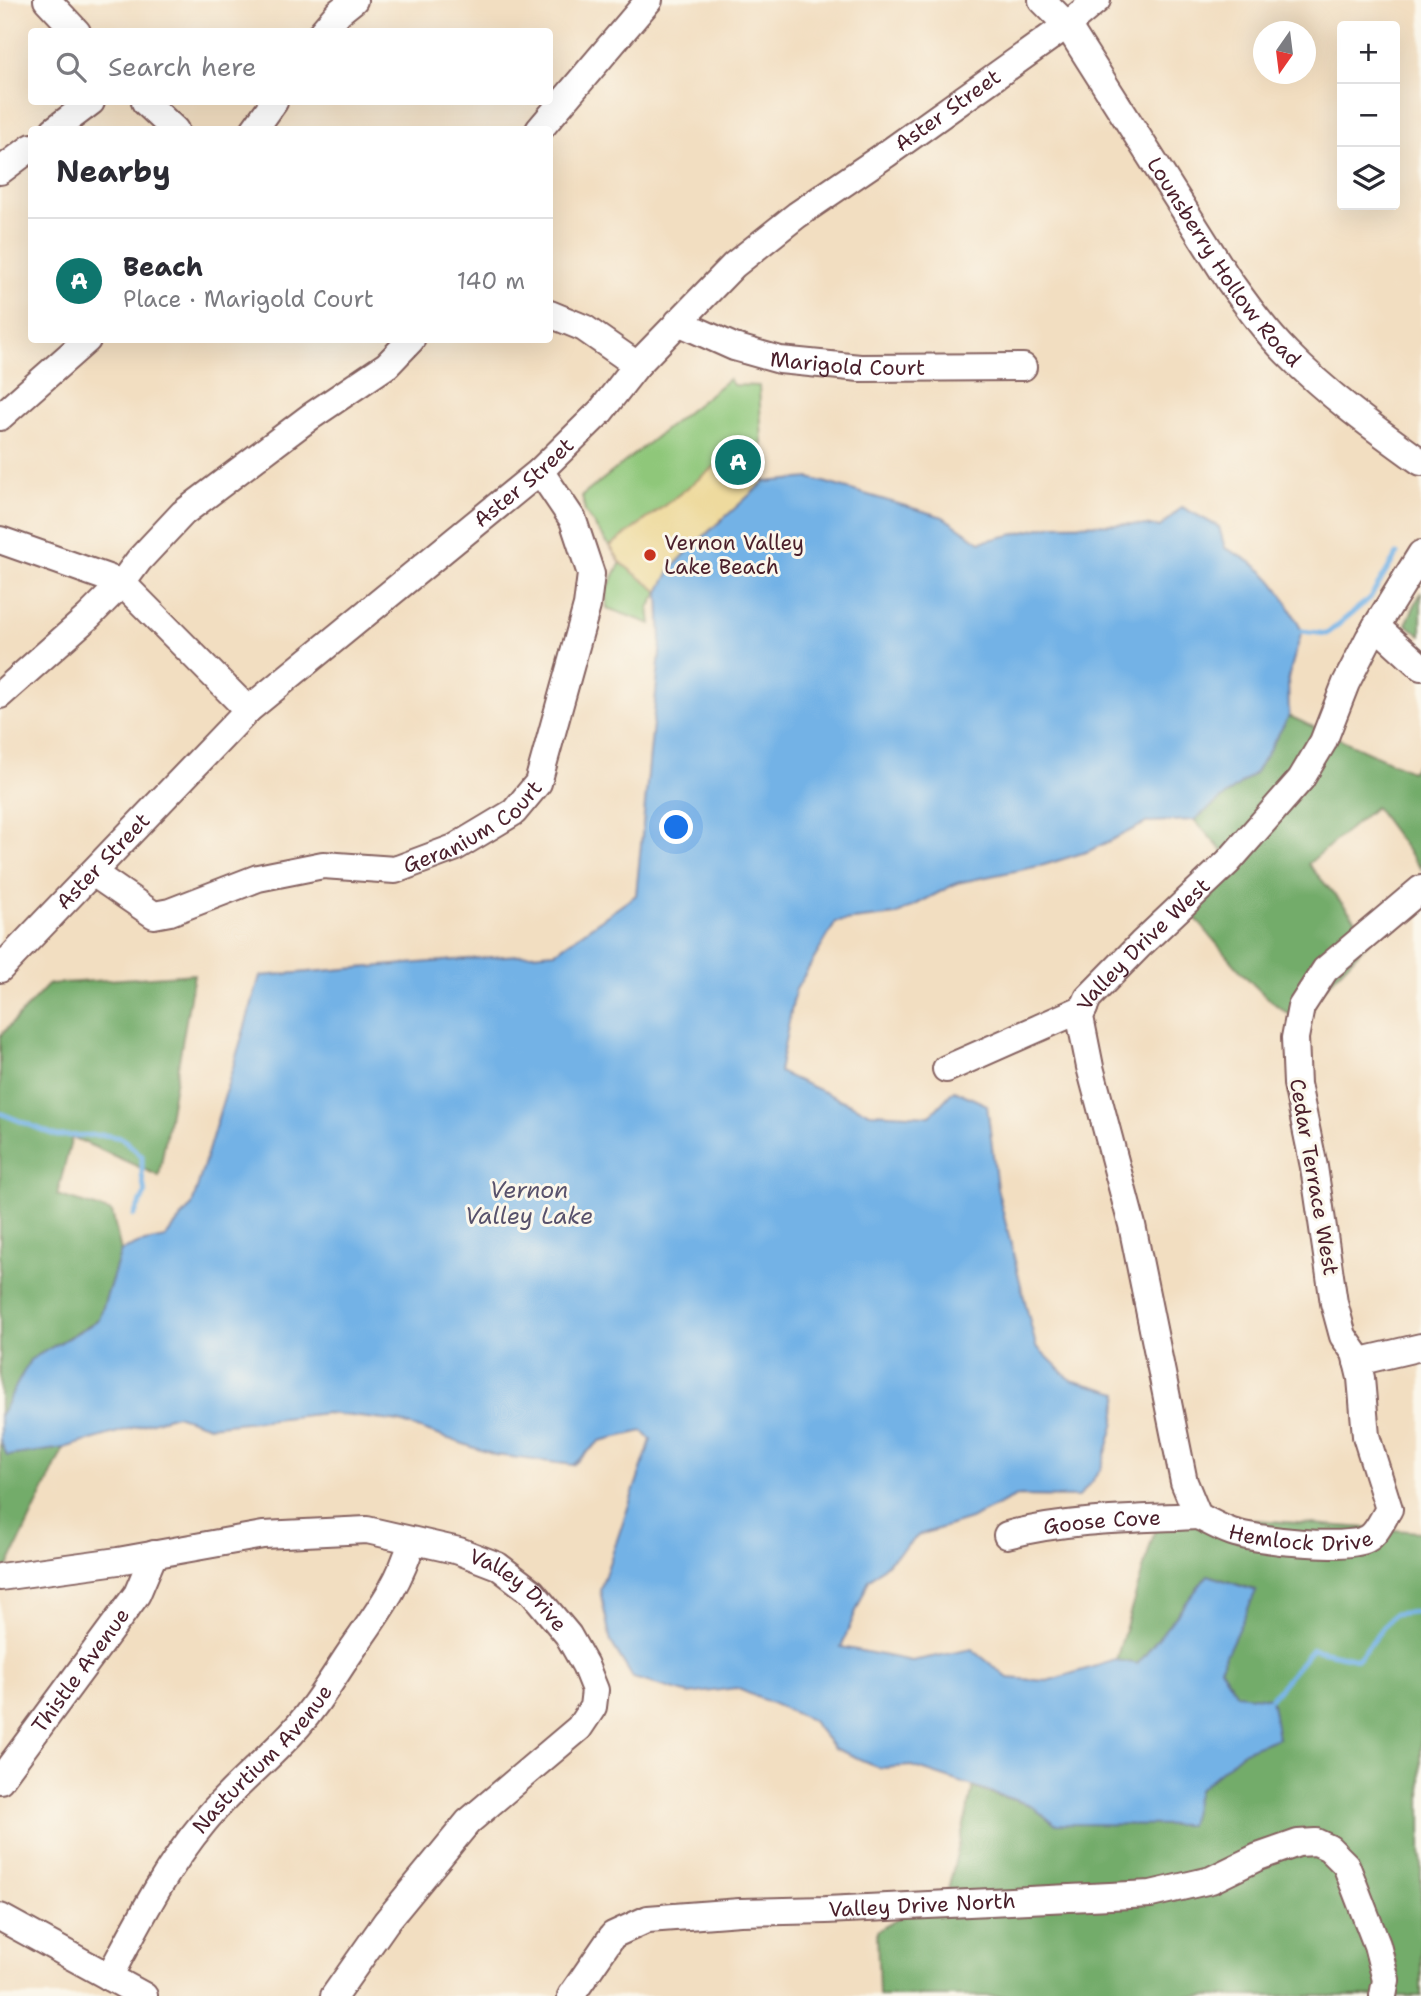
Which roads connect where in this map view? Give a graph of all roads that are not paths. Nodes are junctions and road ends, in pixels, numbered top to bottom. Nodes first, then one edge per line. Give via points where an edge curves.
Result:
1 (47, 0) edge
2 (354, 0) edge
3 (649, 0) edge
4 (1042, 0) edge
5 (1097, 0) edge
6 (1068, 24) junction
7 (73, 28) edge
8 (325, 28) edge
9 (86, 105) edge
10 (148, 105) edge
11 (272, 105) edge
12 (59, 126) edge
13 (171, 126) edge
14 (257, 126) edge
15 (542, 126) edge
16 (28, 150) edge
17 (0, 171) edge
18 (553, 315) edge
19 (678, 322) junction
20 (85, 343) edge
21 (408, 343) edge
22 (637, 365) junction
23 (1023, 367) dead end
24 (0, 417) edge
25 (1421, 462) edge
26 (540, 471) junction
27 (0, 540) edge
28 (1421, 554) edge
29 (122, 583) junction
30 (1376, 626) junction
31 (1421, 667) edge
32 (0, 695) edge
33 (248, 709) junction
34 (93, 873) junction
35 (1421, 889) edge
36 (0, 969) edge
37 (1084, 1009) junction
38 (946, 1069) dead end
39 (1421, 1347) edge
40 (1357, 1362) junction
41 (1389, 1509) joint
42 (1198, 1516) junction
43 (1007, 1535) dead end
44 (412, 1541) junction
45 (154, 1554) junction
46 (0, 1577) edge
47 (0, 1780) edge
48 (0, 1917) edge
49 (109, 1977) junction
50 (144, 1996) edge
51 (334, 1996) edge
52 (571, 1996) edge
53 (1383, 1996) edge

1 - 7 street
2 - 8 street
3 - 15 street
4 - 6 street, Lounsberry Hollow Road
5 - 6 street, Aster Street
6 - 19 street, Aster Street via 797,215 734,265
6 - 25 street, Lounsberry Hollow Road via 1258,320 1316,380
9 - 12 street
10 - 13 street
11 - 14 street
16 - 17 street
18 - 22 street via 584,328
19 - 22 street, Aster Street
19 - 23 street, Marigold Court via 734,347 780,360 860,368
20 - 24 street
21 - 29 street via 387,365 183,513
22 - 26 street, Aster Street via 601,411
26 - 33 street, Aster Street
26 - 34 street, Geranium Court via 573,520 591,574 587,606 538,783 514,812 454,848 395,870 323,865 258,878 154,915
27 - 29 street
28 - 30 street, Valley Drive West
29 - 32 street
29 - 33 street
30 - 31 street
30 - 37 street, Valley Drive West via 1301,779 1228,862 1088,998
33 - 34 street, Aster Street
34 - 36 street, Aster Street
35 - 40 street, Cedar Terrace West via 1325,970 1297,1021 1297,1084 1334,1303 1343,1336
37 - 38 street
37 - 42 street, Valley Drive West via 1080,1017 1090,1067 1132,1225 1184,1482
39 - 40 street
40 - 41 street, Cedar Terrace West via 1366,1436
41 - 42 street, Hemlock Drive via 1367,1539 1324,1544 1235,1534
42 - 43 street, Goose Cove via 1075,1524
44 - 45 street, Valley Drive via 367,1530 332,1530 263,1535
44 - 49 street, Nasturtium Avenue via 388,1598 328,1685 285,1740 206,1820 178,1856
44 - 51 street, Valley Drive via 459,1551 498,1566 532,1592 568,1635 585,1665 595,1690 593,1707 571,1736 468,1822 386,1922
45 - 46 street, Valley Drive
45 - 47 street, Thistle Avenue via 137,1594
48 - 49 street
49 - 50 street
52 - 53 street, Valley Drive North via 614,1936 648,1919 1151,1894 1210,1880 1298,1843 1316,1842 1346,1865 1377,1945 1386,1980

